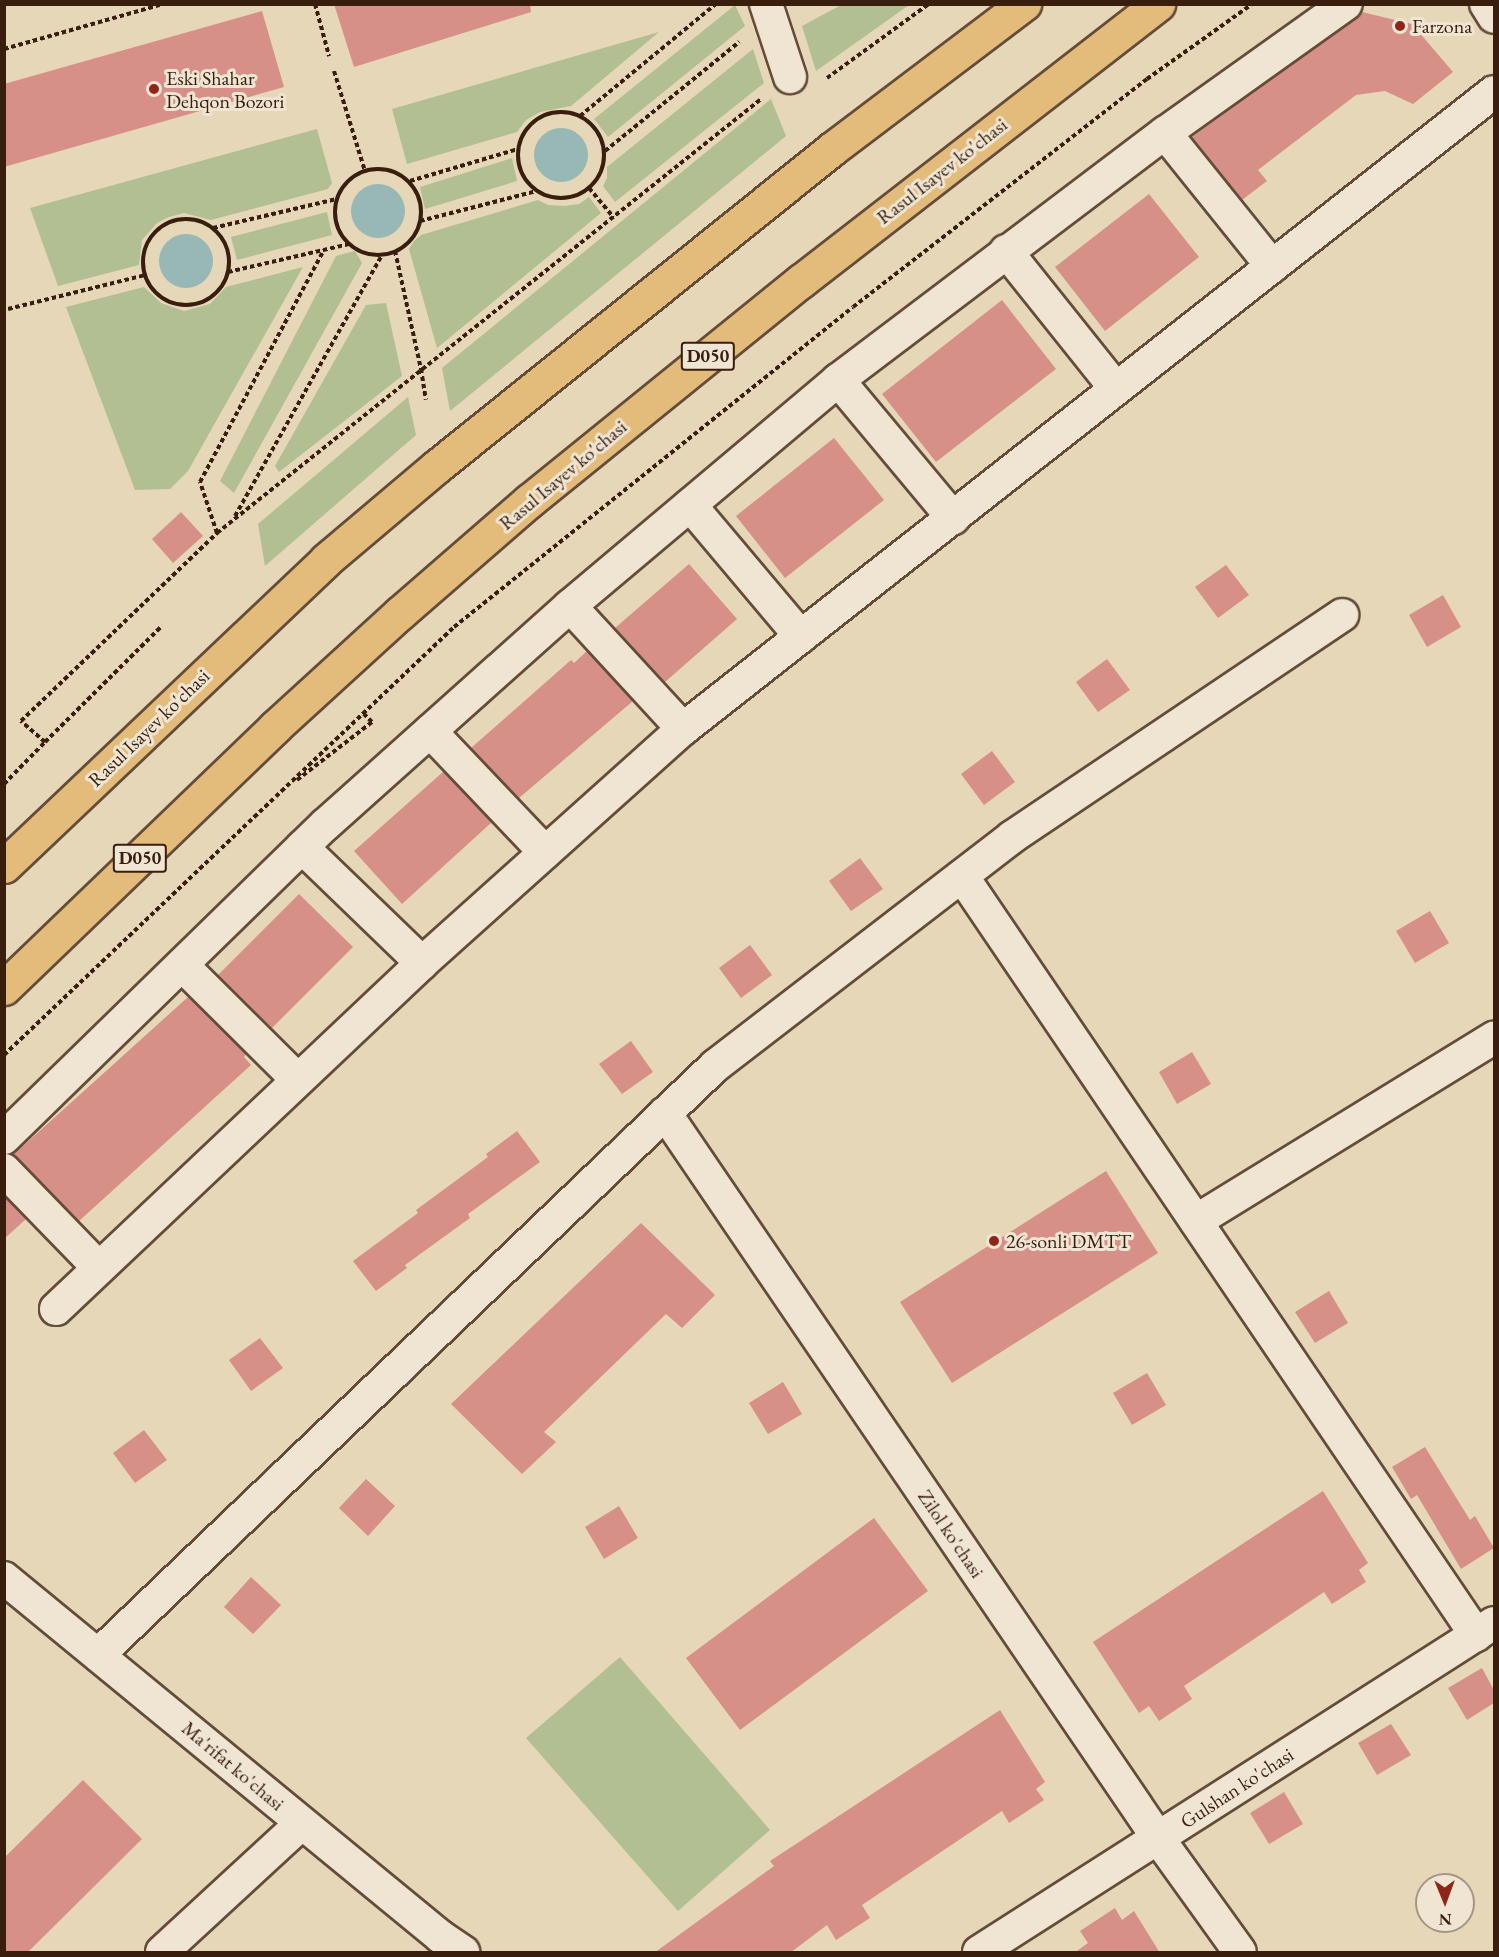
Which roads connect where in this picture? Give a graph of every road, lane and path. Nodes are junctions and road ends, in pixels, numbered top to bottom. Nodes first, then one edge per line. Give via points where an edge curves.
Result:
1 (164, 4) edge
2 (315, 4) edge
3 (716, 4) edge
4 (929, 4) edge
5 (1024, 4) edge
6 (1158, 4) edge
7 (1252, 4) edge
8 (1346, 4) edge
9 (1486, 4) edge
10 (768, 10) edge
11 (1494, 17) edge
12 (4, 49) edge
13 (329, 56) dead end
14 (334, 71) dead end
15 (790, 77) junction
16 (1494, 92) edge
17 (580, 116) junction
18 (1165, 133) junction
19 (518, 149) junction
20 (605, 151) junction
21 (365, 171) junction
22 (409, 181) junction
23 (589, 188) junction
24 (537, 191) junction
25 (337, 198) junction
26 (613, 217) junction
27 (420, 221) junction
28 (212, 228) junction
29 (350, 243) junction
30 (324, 250) junction
31 (395, 251) junction
32 (1006, 251) junction
33 (382, 255) junction
34 (1272, 266) junction
35 (228, 272) junction
36 (144, 275) junction
37 (8, 309) dead end
38 (422, 369) junction
39 (838, 380) junction
40 (1116, 389) junction
41 (426, 400) dead end
42 (690, 505) junction
43 (952, 518) junction
44 (234, 519) junction
45 (217, 533) junction
46 (570, 606) junction
47 (1342, 615) dead end
48 (162, 626) dead end
49 (801, 637) junction
50 (363, 713) junction
51 (683, 729) junction
52 (430, 731) junction
53 (45, 742) junction
54 (295, 781) dead end
55 (4, 784) edge
56 (302, 848) junction
57 (545, 852) junction
58 (4, 866) edge
59 (962, 876) junction
60 (422, 963) junction
61 (182, 965) junction
62 (4, 988) edge
63 (1494, 1038) edge
64 (4, 1055) edge
65 (298, 1080) junction
66 (665, 1113) junction
67 (4, 1137) edge
68 (4, 1170) edge
69 (1196, 1221) junction
70 (99, 1268) junction
71 (56, 1309) dead end
72 (4, 1578) edge
73 (1485, 1629) edge
74 (98, 1655) junction
75 (302, 1823) junction
76 (1158, 1838) junction
77 (443, 1947) edge
78 (162, 1953) edge
79 (979, 1953) edge
80 (1240, 1953) edge

1 - 12 path
2 - 13 path
3 - 17 path
4 - 15 path via 819,84
5 - 58 main road, Rasul Isayev ko'chasi via 832,150 436,467 326,560
6 - 62 main road, Rasul Isayev ko'chasi / D050 via 810,273 529,501 275,728
7 - 50 path via 1147,79 853,307 454,627
8 - 18 street
9 - 11 street
10 - 15 street
10 - 20 path
14 - 21 path
15 - 26 path
16 - 34 street
17 - 19 path via 554,112 540,117 529,126
17 - 20 path via 594,127
18 - 32 street
18 - 34 street
19 - 22 path
19 - 24 path via 519,168
20 - 23 path via 598,177
21 - 22 path via 386,169
21 - 25 path via 346,183
22 - 27 path via 422,208
23 - 24 path via 565,198
23 - 26 path
24 - 27 path
25 - 28 path
25 - 29 path via 336,224
26 - 38 path
27 - 31 path via 416,234
28 - 35 path via 226,246 230,258
28 - 36 path via 194,219 165,224 146,246
29 - 30 path
29 - 33 path via 367,253
30 - 35 path
30 - 45 path via 200,482
31 - 33 path
31 - 38 path
32 - 39 street
32 - 40 street
33 - 44 path
34 - 40 street
35 - 36 path via 215,295 190,305 161,298
36 - 37 path
38 - 41 path
38 - 44 path
39 - 42 street
39 - 43 street
40 - 43 street
42 - 46 street
42 - 49 street
43 - 49 street
44 - 45 path
45 - 53 path via 21,721
46 - 51 street
46 - 52 street
47 - 59 street via 1022,831
48 - 53 path
49 - 51 street
50 - 54 path via 372,722
50 - 64 path
51 - 57 street
52 - 56 street
52 - 57 street
53 - 55 path
56 - 60 street
56 - 61 street
57 - 60 street
59 - 66 street via 715,1066
59 - 69 street
60 - 65 street
61 - 65 street
61 - 67 street
63 - 69 street
65 - 70 street
66 - 74 street
66 - 76 street, Zilol ko'chasi
68 - 70 street
69 - 73 street
70 - 71 street
72 - 74 street, Ma'rifat ko'chasi
73 - 76 street, Gulshan ko'chasi
74 - 75 street, Ma'rifat ko'chasi
75 - 77 street, Ma'rifat ko'chasi
75 - 78 street
76 - 79 street, Gulshan ko'chasi
76 - 80 street, Zilol ko'chasi

